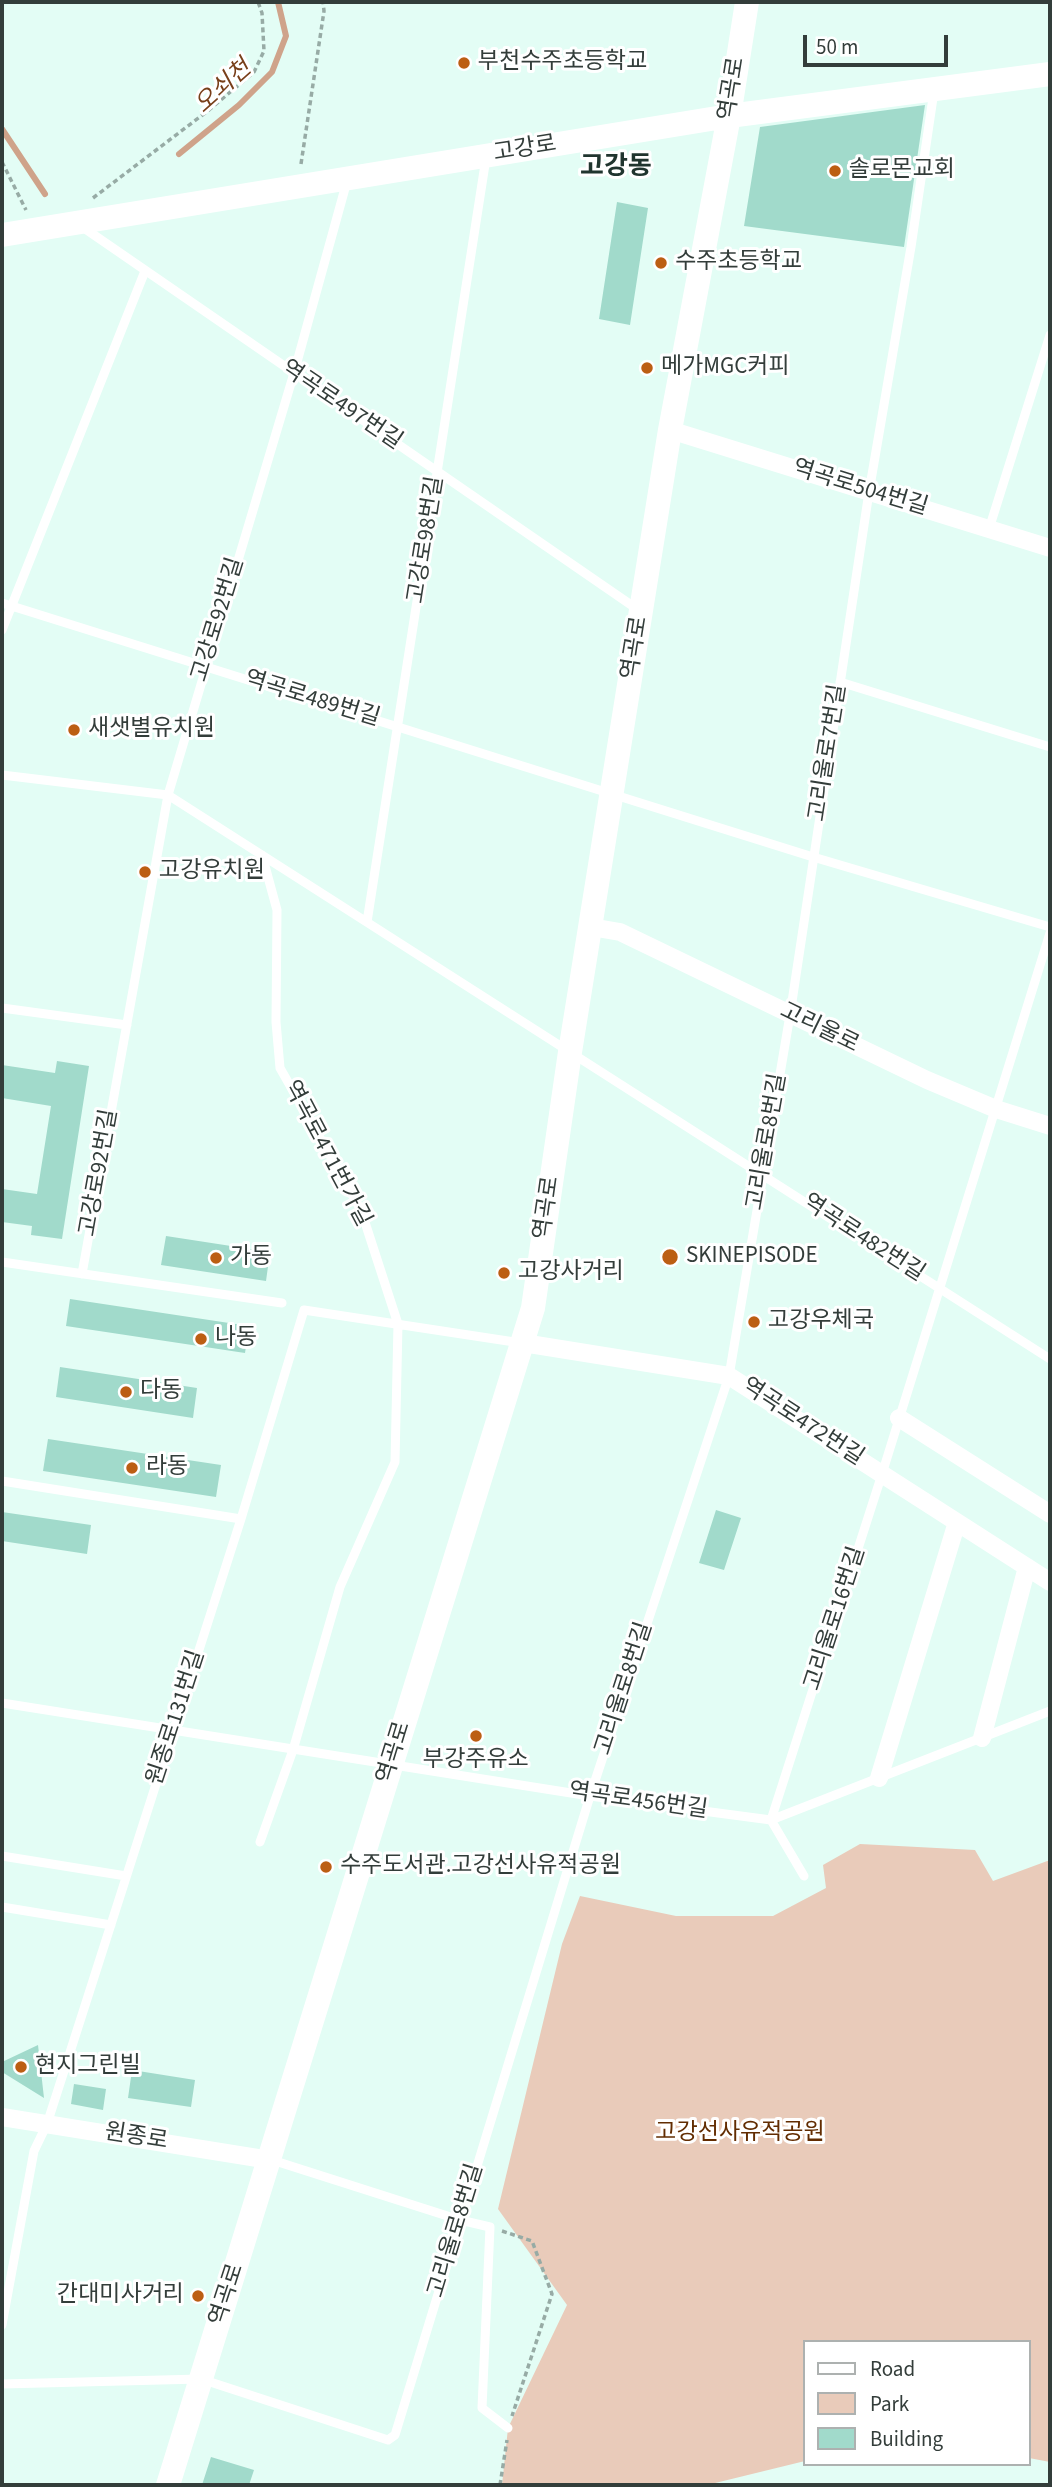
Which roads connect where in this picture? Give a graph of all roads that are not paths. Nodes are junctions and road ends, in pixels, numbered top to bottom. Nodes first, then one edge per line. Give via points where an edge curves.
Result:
1 (747, 2) edge
2 (1050, 74) edge
3 (934, 89) junction
4 (729, 116) junction
5 (486, 157) junction
6 (348, 179) junction
7 (82, 212) junction
8 (2, 235) edge
9 (145, 271) junction
10 (1050, 335) edge
11 (293, 373) junction
12 (670, 430) junction
13 (437, 471) junction
14 (869, 492) junction
15 (989, 528) junction
16 (1050, 548) edge
17 (6, 605) edge
18 (641, 612) junction
19 (2, 630) edge
20 (204, 667) junction
21 (840, 682) junction
22 (398, 727) junction
23 (1050, 747) edge
24 (2, 775) edge
25 (613, 793) junction
26 (167, 795) junction
27 (262, 855) junction
28 (814, 857) junction
29 (367, 922) junction
30 (591, 926) junction
31 (1050, 927) edge
32 (1050, 933) edge
33 (2, 1008) edge
34 (790, 1015) junction
35 (127, 1025) junction
36 (570, 1052) junction
37 (996, 1109) junction
38 (1050, 1126) edge
39 (763, 1175) junction
40 (2, 1262) edge
41 (82, 1274) junction
42 (939, 1288) junction
43 (282, 1303) dead end
44 (398, 1324) junction
45 (523, 1343) junction
46 (1050, 1359) edge
47 (729, 1376) junction
48 (899, 1418) junction
49 (882, 1474) junction
50 (2, 1481) edge
51 (1050, 1514) edge
52 (241, 1519) junction
53 (957, 1522) junction
54 (1027, 1567) junction
55 (1049, 1578) edge
56 (2, 1703) edge
57 (1050, 1711) edge
58 (173, 1731) junction
59 (982, 1738) junction
60 (293, 1750) junction
61 (391, 1766) junction
62 (879, 1778) junction
63 (590, 1796) junction
64 (771, 1820) junction
65 (260, 1842) dead end
66 (2, 1856) edge
67 (127, 1876) junction
68 (804, 1876) dead end
69 (2, 1907) edge
70 (111, 1925) junction
71 (2, 2117) edge
72 (47, 2124) junction
73 (271, 2160) junction
74 (460, 2220) junction
75 (2, 2325) edge
76 (201, 2379) junction
77 (2, 2384) edge
78 (508, 2428) road end
79 (168, 2485) edge

1 - 4 street, 역곡로
2 - 3 street, 고강로
3 - 4 street, 고강로
3 - 14 lane, 고리울로7번길
4 - 5 street, 고강로
4 - 12 street, 역곡로
5 - 6 street, 고강로
5 - 13 lane, 고강로98번길
6 - 7 street, 고강로
6 - 11 lane, 고강로92번길
7 - 8 street, 고강로 via 36,229
7 - 9 lane, 역곡로497번길
9 - 11 lane, 역곡로497번길
9 - 17 lane
10 - 15 lane
11 - 13 lane, 역곡로497번길
11 - 20 lane, 고강로92번길
12 - 14 street, 역곡로504번길
12 - 18 street, 역곡로
13 - 18 lane, 역곡로497번길
13 - 22 lane, 고강로98번길
14 - 15 street, 역곡로504번길
14 - 21 lane, 고리울로7번길
15 - 16 street, 역곡로504번길
17 - 19 lane
17 - 20 lane, 역곡로489번길
18 - 25 street, 역곡로
20 - 22 lane, 역곡로489번길
20 - 26 lane, 고강로92번길
21 - 23 lane
21 - 28 lane, 고리울로7번길
22 - 25 lane, 역곡로489번길
22 - 29 lane, 고강로98번길
24 - 26 lane
25 - 28 lane, 역곡로489번길
25 - 30 street, 역곡로
26 - 27 lane, 역곡로482번길
26 - 35 lane, 고강로92번길
27 - 29 lane, 역곡로482번길
27 - 44 lane, 역곡로471번가길 via 277,910 280,1068 361,1210
28 - 31 lane, 역곡로489번길
28 - 34 lane, 고리울로7번길
29 - 36 lane, 역곡로482번길
30 - 34 street, 고리울로 via 620,932
30 - 36 street, 역곡로
32 - 37 lane, 고리울로16번길
33 - 35 lane
34 - 37 street, 고리울로
34 - 39 lane, 고리울로8번길
35 - 41 lane, 고강로92번길
36 - 39 lane, 역곡로482번길
36 - 45 street, 역곡로 via 533,1308
37 - 38 street, 고리울로
37 - 42 lane, 고리울로16번길
39 - 42 lane, 역곡로482번길
39 - 47 lane, 고리울로8번길
40 - 41 lane
41 - 43 lane
42 - 46 lane, 역곡로482번길
42 - 48 lane, 고리울로16번길
44 - 45 lane
44 - 52 lane, 원종로131번길 via 304,1310
44 - 60 lane, 역곡로471번가길 via 395,1462 340,1587
45 - 47 street, 역곡로472번길
45 - 61 street, 역곡로
47 - 49 street, 역곡로472번길
47 - 63 lane, 고리울로8번길
48 - 49 lane, 고리울로16번길
48 - 51 street
49 - 53 street, 역곡로472번길
49 - 64 lane, 고리울로16번길
50 - 52 lane
52 - 58 lane, 원종로131번길
53 - 54 street, 역곡로472번길
53 - 62 street
54 - 55 street, 역곡로472번길
54 - 59 street
56 - 58 lane, 역곡로456번길
57 - 59 lane, 역곡로456번길
58 - 60 lane, 역곡로456번길
58 - 67 lane, 원종로131번길
59 - 62 lane, 역곡로456번길
60 - 61 lane, 역곡로456번길
60 - 65 lane
61 - 63 lane, 역곡로456번길
61 - 73 street, 역곡로
62 - 64 lane, 역곡로456번길
63 - 64 lane, 역곡로456번길
63 - 74 lane, 고리울로8번길
64 - 68 lane
66 - 67 lane
67 - 70 lane, 원종로131번길
69 - 70 lane
70 - 72 lane, 원종로131번길
71 - 72 street, 원종로
72 - 73 street, 원종로
72 - 75 lane, 원종로131번길 via 34,2151
73 - 74 lane
73 - 76 street, 역곡로
74 - 76 lane, 고리울로8번길 via 395,2435 388,2440
74 - 78 lane via 490,2227 482,2408
76 - 77 lane
76 - 79 street, 역곡로

